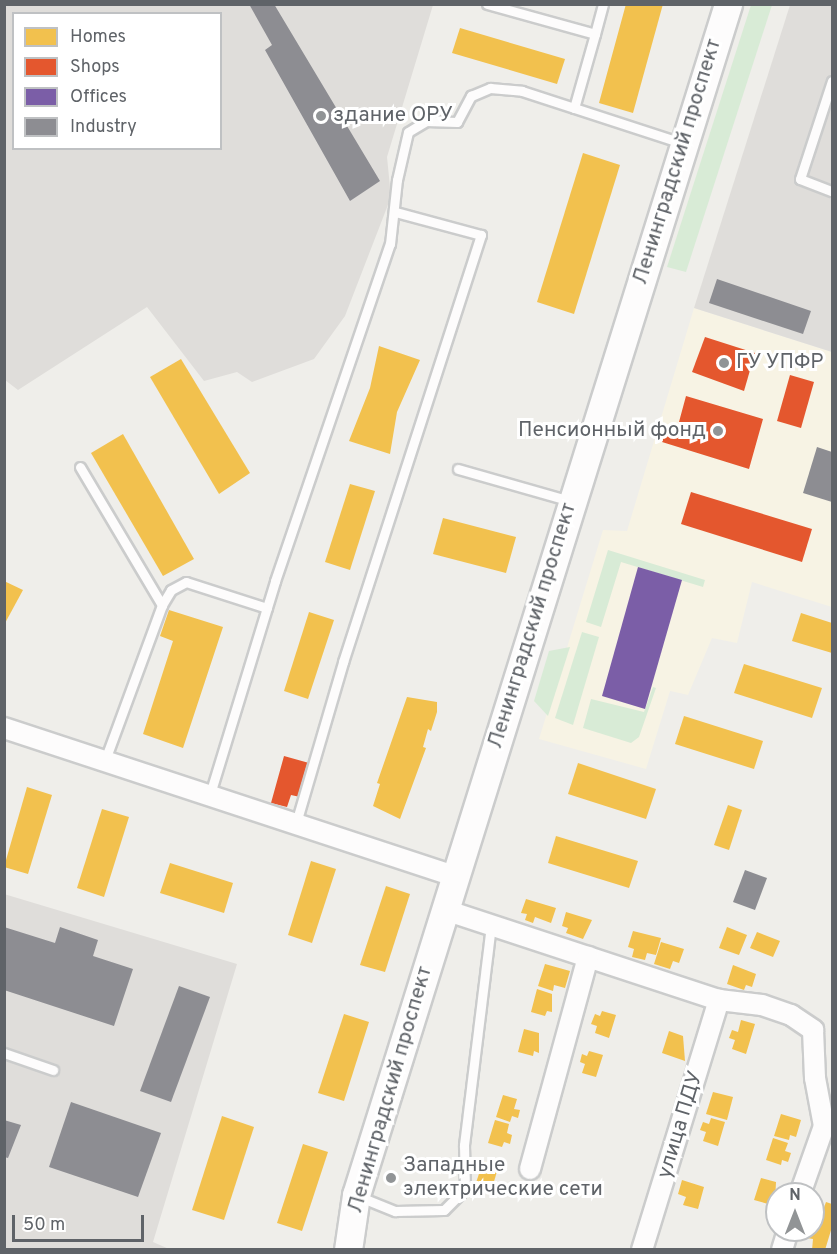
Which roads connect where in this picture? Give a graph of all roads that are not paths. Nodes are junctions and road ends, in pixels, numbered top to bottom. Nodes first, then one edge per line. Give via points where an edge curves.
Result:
1 (487, 4) edge
2 (603, 4) edge
3 (728, 4) edge
4 (595, 34) junction
5 (832, 81) edge
6 (574, 108) junction
7 (684, 144) junction
8 (832, 191) edge
9 (395, 212) junction
10 (80, 467) dead end
11 (458, 469) dead end
12 (572, 501) junction
13 (162, 605) junction
14 (267, 608) junction
15 (4, 728) edge
16 (105, 760) junction
17 (210, 794) junction
18 (296, 823) junction
19 (455, 876) junction
20 (445, 910) junction
21 (491, 925) junction
22 (588, 957) junction
23 (719, 1000) junction
24 (4, 1053) edge
25 (53, 1070) dead end
26 (530, 1169) dead end
27 (804, 1182) edge
28 (356, 1195) junction
29 (348, 1250) edge
30 (642, 1250) edge

1 - 4 lane
2 - 4 lane
3 - 7 main road, Ленинградский проспект
4 - 6 lane
5 - 8 lane via 800,179
6 - 7 lane
6 - 9 lane via 522,91 490,88 471,96 457,122 426,121 408,132 397,180
7 - 12 main road, Ленинградский проспект
9 - 14 lane via 390,244
9 - 18 lane via 481,236 343,663
10 - 13 lane
11 - 12 lane
12 - 19 main road, Ленинградский проспект
13 - 14 lane via 171,590 186,582
13 - 16 lane
14 - 17 lane
15 - 16 street
16 - 17 street
17 - 18 street
18 - 19 street
19 - 20 main road, Ленинградский проспект
20 - 21 street
20 - 28 main road, Ленинградский проспект
21 - 22 street
21 - 28 lane via 464,1145 465,1189 444,1210 395,1211
22 - 23 street
22 - 26 street
23 - 27 street via 762,1005 791,1015 813,1030 815,1078 824,1126
23 - 30 street, улица ПДУ
24 - 25 lane
28 - 29 main road, Ленинградский проспект

